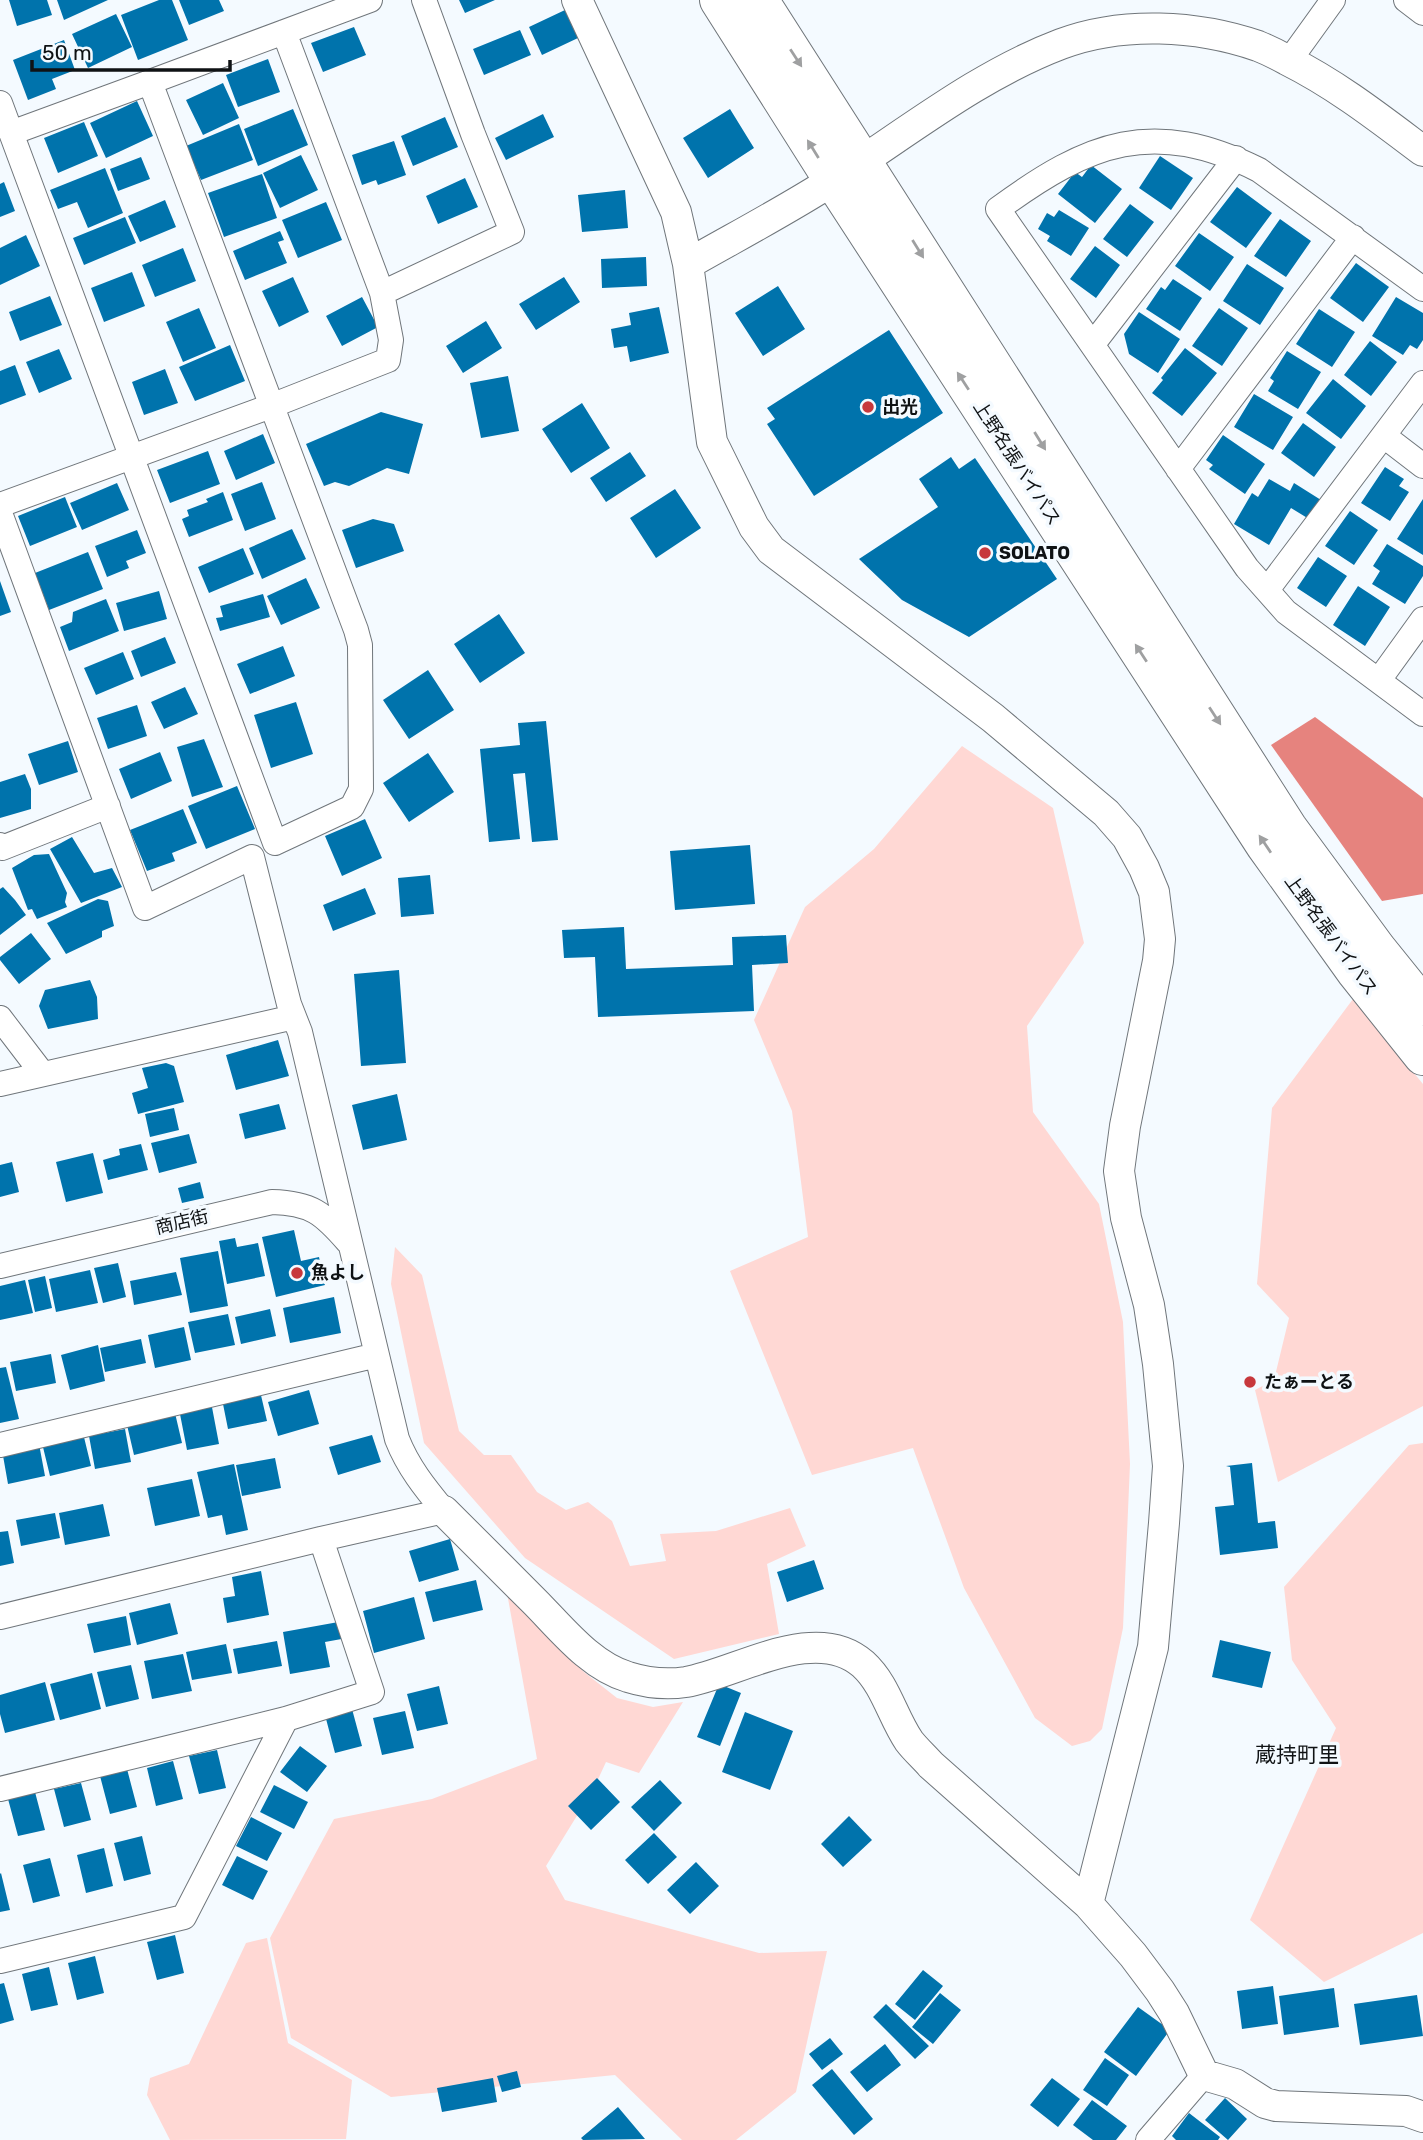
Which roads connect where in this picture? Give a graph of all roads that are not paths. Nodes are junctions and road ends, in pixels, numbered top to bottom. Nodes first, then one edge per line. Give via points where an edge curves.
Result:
1 (370, 0) edge
2 (425, 0) edge
3 (577, 0) edge
4 (719, 0) edge
5 (759, 0) edge
6 (1333, 0) edge
7 (1406, 0) edge
8 (1423, 13) edge
9 (284, 32) junction
10 (1289, 61) junction
11 (150, 82) junction
12 (0, 103) edge
13 (11, 133) junction
14 (1423, 150) edge
15 (1236, 158) junction
16 (847, 170) junction
17 (1353, 237) junction
18 (688, 264) junction
19 (1423, 289) edge
20 (382, 293) junction
21 (1093, 344) junction
22 (1423, 383) edge
23 (271, 406) junction
24 (1384, 436) junction
25 (130, 457) junction
26 (1423, 466) edge
27 (1178, 468) junction
28 (0, 505) edge
29 (0, 513) edge
30 (1267, 590) junction
31 (1423, 620) edge
32 (1378, 680) junction
33 (1423, 714) edge
34 (108, 806) junction
35 (275, 843) junction
36 (0, 845) edge
37 (252, 857) junction
38 (1423, 1006) edge
39 (294, 1017) junction
40 (0, 1018) edge
41 (1423, 1056) edge
42 (42, 1073) junction
43 (0, 1084) edge
44 (351, 1245) junction
45 (0, 1266) edge
46 (377, 1355) junction
47 (0, 1445) edge
48 (444, 1511) junction
49 (321, 1539) junction
50 (0, 1617) edge
51 (286, 1719) junction
52 (0, 1789) edge
53 (1088, 1904) junction
54 (0, 1961) edge
55 (1204, 2075) junction
56 (1423, 2118) edge
57 (1148, 2140) edge

1 - 9 street
2 - 20 street via 512,232
3 - 18 street via 676,212
16 -> 4 highway, 上野名張バイパス
5 -> 16 highway, 上野名張バイパス
6 - 10 street
7 - 8 street
9 - 11 street
9 - 20 street
10 - 14 street via 1349,95
10 - 16 street via 1261,47 1161,28 1064,43 1009,68
11 - 13 street
11 - 23 street
12 - 13 street
13 - 25 street
15 - 17 street via 1277,181
15 - 21 street
15 - 21 street via 1187,143 1136,142 1111,147 1062,166 998,209
16 - 18 street
16 -> 38 highway, 上野名張バイパス via 1280,816
41 -> 16 highway, 上野名張バイパス via 1265,845
17 - 19 street
17 - 27 street
18 - 53 street via 712,442 754,527 771,550 993,718 1107,813 1127,837 1154,892 1158,961 1119,1171 1149,1305 1168,1466 1153,1647
20 - 23 street via 391,340 388,360
21 - 27 street
22 - 24 street
23 - 25 street
23 - 35 street via 360,645 361,789 352,807
24 - 26 street
24 - 30 street
25 - 28 street
25 - 35 street
27 - 30 street
29 - 34 street
30 - 32 street via 1286,612
31 - 32 street
32 - 33 street
34 - 36 street via 2,848
34 - 37 street via 145,908
35 - 37 street
37 - 39 street
39 - 42 street
39 - 44 street
40 - 42 street
42 - 43 street
44 - 45 street, 商店街 via 324,1215 305,1205 272,1202
44 - 46 street
46 - 47 street
46 - 48 street via 405,1459
48 - 49 street
48 - 53 street via 593,1658 626,1677 658,1683 688,1681 817,1647 842,1651 861,1662 874,1676 909,1741 931,1765
49 - 50 street
49 - 51 street via 372,1692
51 - 52 street
51 - 54 street via 184,1917
53 - 55 street via 1160,1991
55 - 56 street via 1235,2084 1276,2106 1406,2111
55 - 57 street

